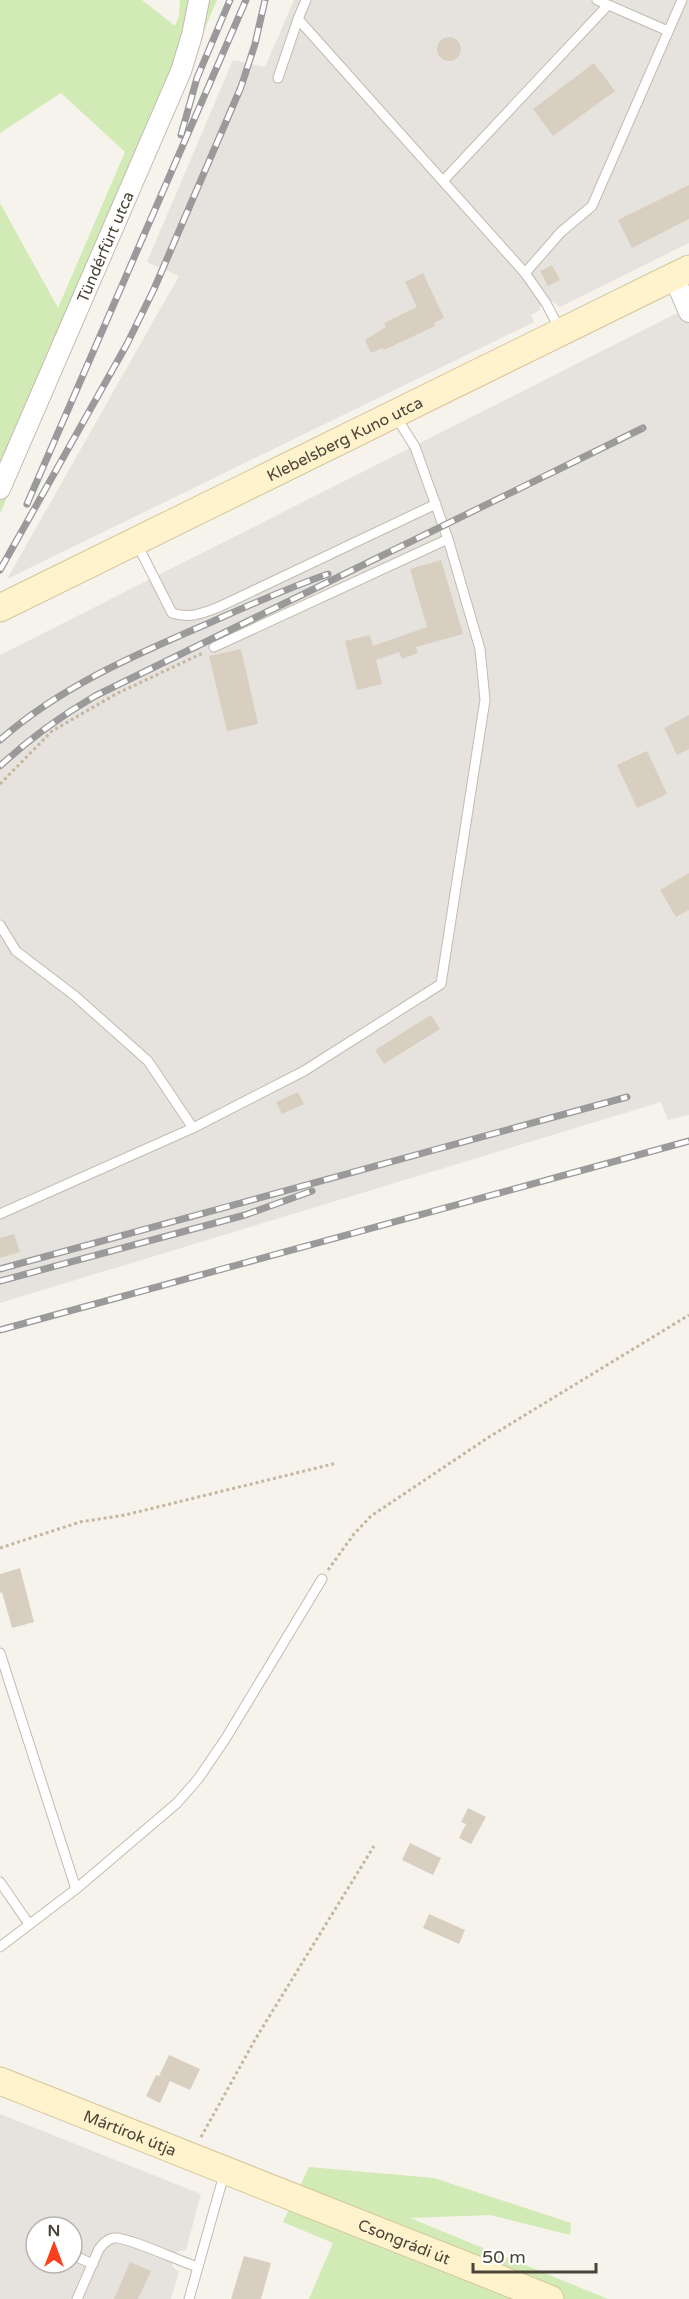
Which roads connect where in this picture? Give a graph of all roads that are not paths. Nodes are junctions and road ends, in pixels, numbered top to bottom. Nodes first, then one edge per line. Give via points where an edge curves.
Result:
1 (199, 0) edge
2 (306, 0) edge
3 (597, 0) edge
4 (682, 0) edge
5 (608, 5) junction
6 (298, 19) junction
7 (668, 31) junction
8 (278, 78) dead end
9 (443, 180) junction
10 (525, 273) junction
11 (682, 273) edge
12 (689, 312) edge
13 (561, 332) junction
14 (394, 413) junction
15 (0, 489) edge
16 (436, 504) junction
17 (448, 539) junction
18 (135, 540) junction
19 (0, 608) edge
20 (214, 647) road end
21 (0, 925) edge
22 (193, 1128) junction
23 (0, 1214) edge
24 (322, 1579) road end
25 (0, 1653) edge
26 (0, 1882) edge
27 (76, 1889) junction
28 (29, 1924) junction
29 (0, 1947) edge
30 (0, 2081) edge
31 (225, 2171) junction
32 (259, 2184) joint
33 (84, 2260) edge
34 (93, 2264) junction
35 (198, 2267) junction
36 (77, 2299) edge
37 (189, 2299) edge
38 (550, 2299) edge

1 - 15 street, Tündérfürt utca via 181,71
2 - 6 lane
3 - 5 lane
4 - 7 lane
5 - 7 lane
5 - 9 lane
6 - 8 lane
6 - 9 lane
7 - 10 lane via 592,206 561,232
9 - 10 lane
10 - 13 lane
11 - 12 street
11 - 13 street, Klebelsberg Kuno utca
13 - 14 street, Klebelsberg Kuno utca
14 - 16 lane via 415,447
14 - 18 street, Klebelsberg Kuno utca
16 - 17 lane
16 - 18 lane via 196,616 172,613
17 - 20 lane
17 - 22 lane via 480,649 485,700 441,984 304,1071
18 - 19 street, Klebelsberg Kuno utca
21 - 22 lane via 16,951 75,996 148,1061
22 - 23 lane
24 - 27 lane via 198,1779 177,1803
25 - 27 lane
26 - 28 lane
27 - 28 lane
28 - 29 lane
30 - 31 street, Mártírok útja
31 - 32 street, Mártírok útja
31 - 35 lane
32 - 38 street, Csongrádi út
33 - 34 lane
34 - 35 lane via 103,2244 121,2238
34 - 36 lane
35 - 37 lane

